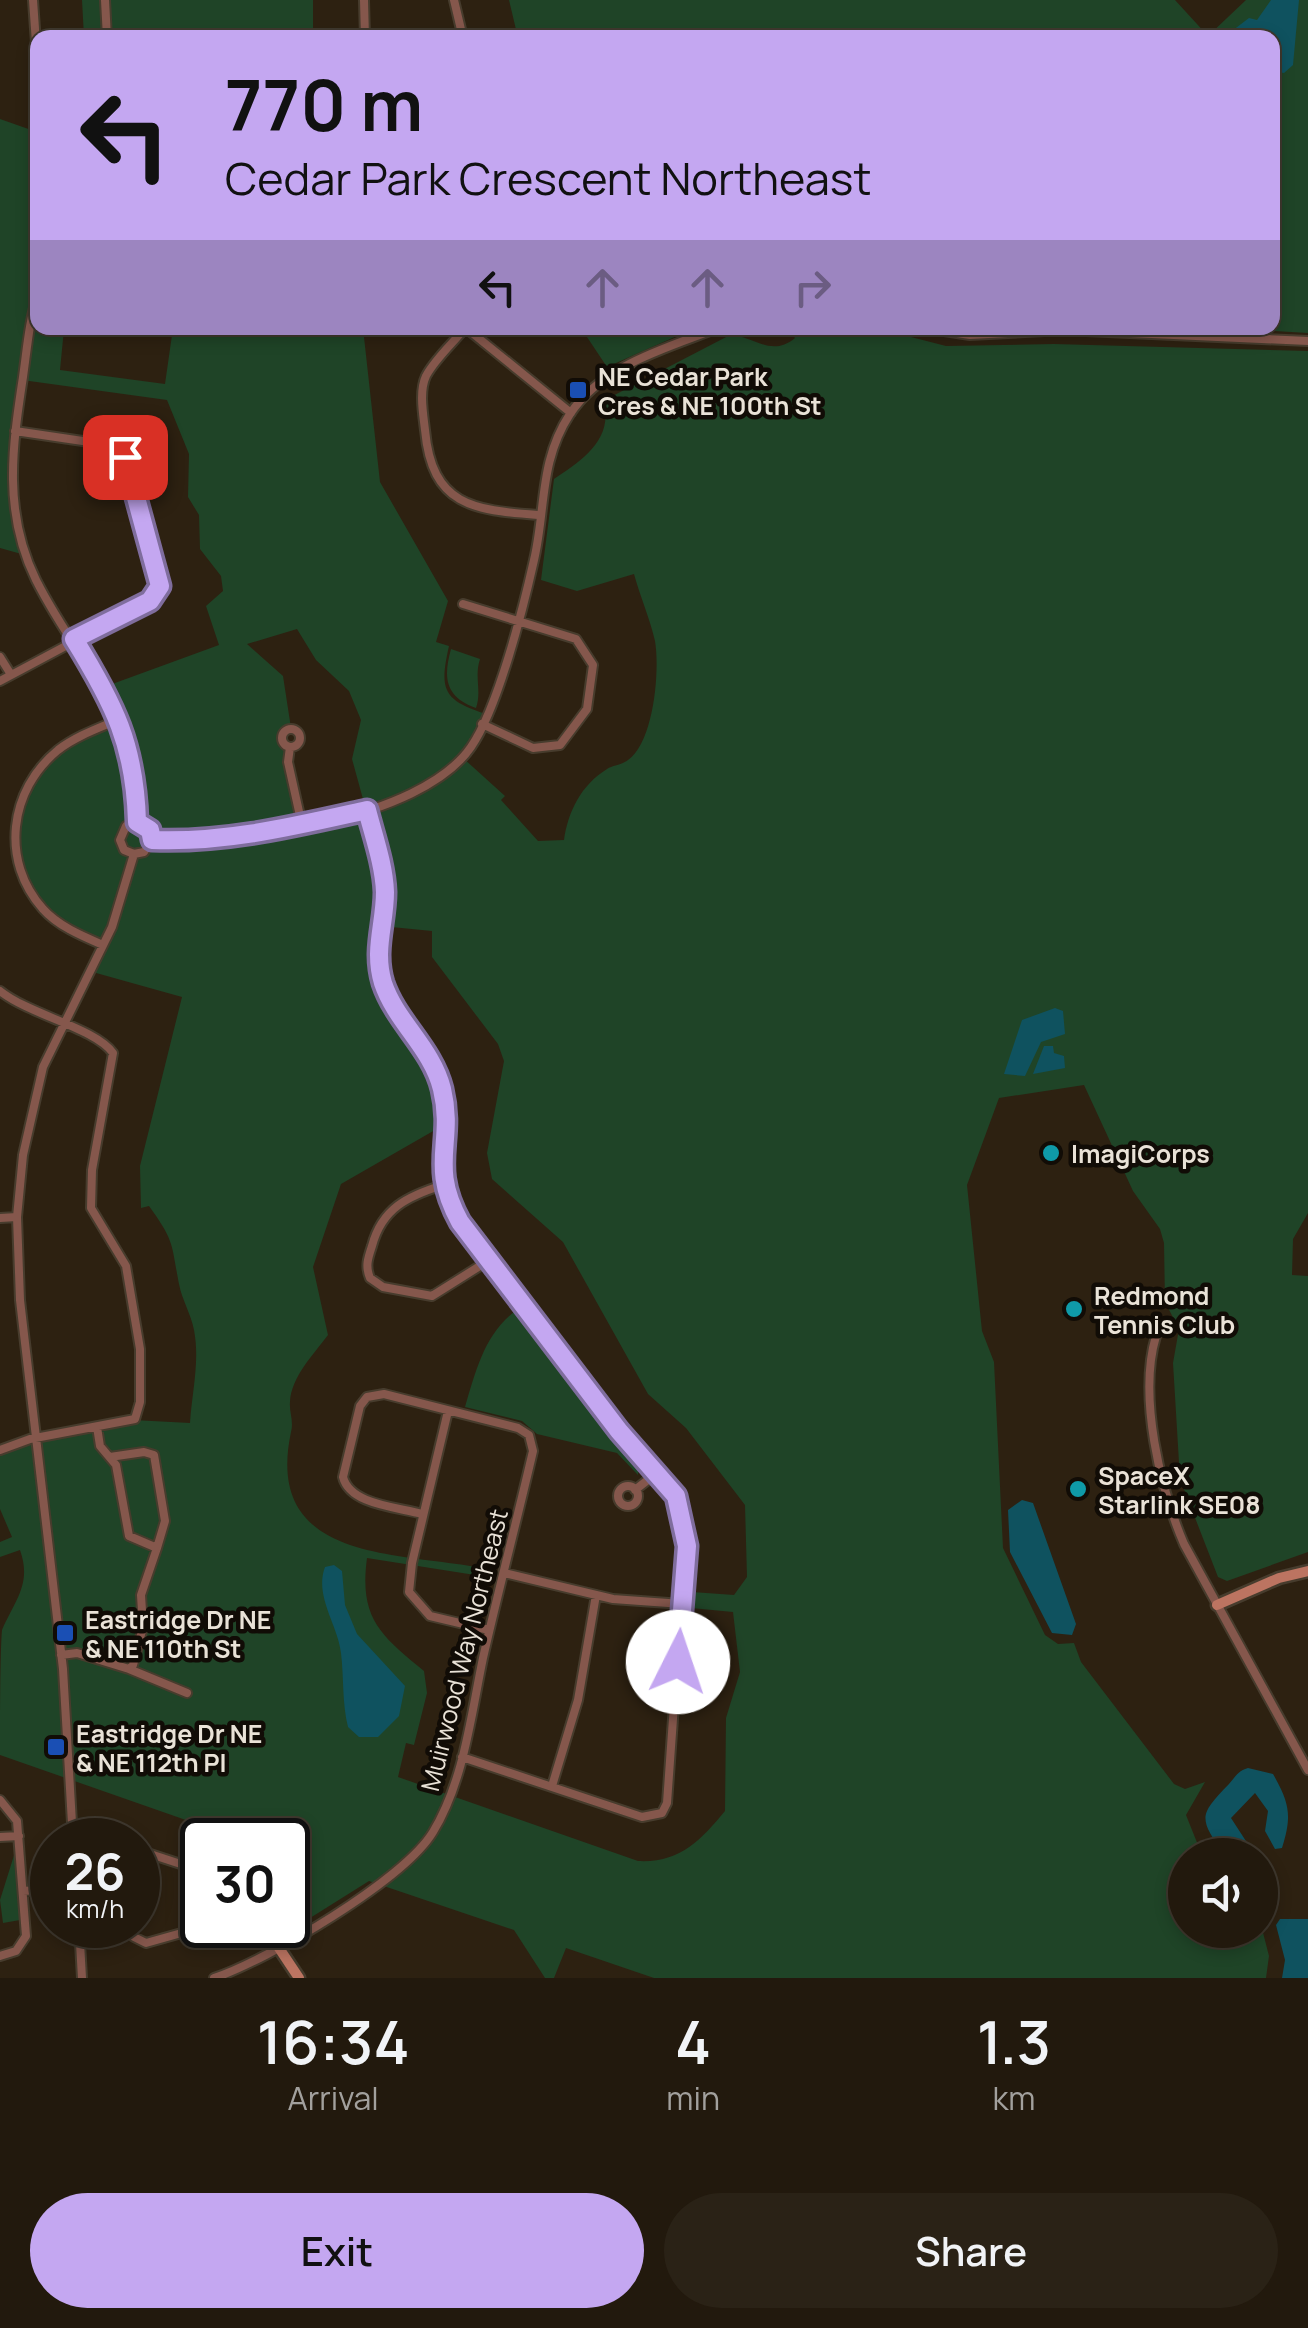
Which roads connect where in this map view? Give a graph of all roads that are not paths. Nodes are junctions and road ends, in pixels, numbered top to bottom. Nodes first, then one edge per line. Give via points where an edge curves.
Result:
1 (33, 0) edge
2 (106, 0) edge
3 (364, 0) edge
4 (454, 0) edge
5 (35, 30) edge
6 (106, 30) edge
7 (366, 30) edge
8 (461, 30) edge
9 (31, 335) edge
10 (460, 335) edge
11 (475, 335) edge
12 (701, 335) edge
13 (1175, 335) edge
14 (1308, 341) edge
15 (571, 413) junction
16 (15, 431) junction
17 (538, 515) junction
18 (463, 604) dead end
19 (518, 620) junction
20 (74, 639) junction
21 (0, 657) edge
22 (10, 674) junction
23 (0, 681) edge
24 (120, 719) junction
25 (482, 724) junction
26 (290, 747) dead end
27 (367, 810) junction
28 (137, 822) junction
29 (302, 824) junction
30 (152, 840) junction
31 (134, 854) junction
32 (103, 944) junction
33 (0, 991) edge
34 (61, 1026) junction
35 (442, 1185) junction
36 (17, 1217) junction
37 (0, 1218) edge
38 (491, 1259) junction
39 (1156, 1336) dead end
40 (448, 1411) junction
41 (96, 1428) junction
42 (40, 1437) junction
43 (0, 1450) edge
44 (110, 1457) junction
45 (658, 1472) junction
46 (635, 1490) dead end
47 (422, 1514) junction
48 (157, 1548) junction
49 (1308, 1571) edge
50 (504, 1573) junction
51 (596, 1595) junction
52 (682, 1604) junction
53 (1217, 1605) junction
54 (490, 1630) junction
55 (62, 1654) junction
56 (129, 1669) junction
57 (186, 1693) dead end
58 (462, 1756) junction
59 (1308, 1770) edge
60 (552, 1786) junction
61 (0, 1800) edge
62 (72, 1818) edge
63 (19, 1836) junction
64 (0, 1837) edge
65 (24, 1891) junction
66 (30, 1891) edge
67 (310, 1928) edge
68 (80, 1948) edge
69 (279, 1948) joint
70 (0, 1956) edge
71 (82, 1978) edge
72 (214, 1978) edge
73 (298, 1978) edge

1 - 5 street
2 - 6 street
3 - 7 street
4 - 8 street
9 - 16 street
10 - 17 street via 426,376 428,460 450,492 478,509
11 - 15 street
12 - 15 street via 630,364
13 - 14 street
15 - 17 street via 551,453
16 - 20 street via 12,488 21,544
16 - 20 street via 103,444 125,457 159,575 150,601
17 - 19 street via 535,559
18 - 19 street
19 - 25 street
19 - 25 street via 584,646 594,678 587,709 568,738 548,749
20 - 22 street
20 - 24 street
21 - 22 street
22 - 23 street
24 - 28 street via 133,764
24 - 32 street via 46,760 24,794 15,830 18,861 45,912
25 - 27 street via 463,758 435,782
26 - 29 street
27 - 29 street
27 - 35 street via 385,888 380,969 442,1092
28 - 30 street
28 - 31 street via 122,830 120,840
29 - 30 street via 225,840
30 - 31 street
31 - 32 street
32 - 34 street
33 - 34 street
34 - 36 street via 32,1107
34 - 41 street via 98,1038 113,1053 90,1208 126,1266 140,1349 135,1419
35 - 38 street via 460,1222
35 - 38 street via 406,1198 386,1216 367,1264 370,1278 382,1287 432,1296
36 - 37 street
36 - 42 street via 20,1300
38 - 45 street via 619,1431
39 - 53 street via 1158,1470 1184,1544
40 - 47 street
40 - 47 street via 380,1393 360,1406 343,1477 347,1489
40 - 50 street, Muirwood Way Northeast via 529,1435 533,1450
41 - 42 street
41 - 44 street
42 - 43 street
42 - 55 street
44 - 48 street via 129,1536
44 - 48 street via 154,1455 166,1521
45 - 46 street
45 - 52 street via 676,1496 685,1528
47 - 54 street via 408,1586 418,1607
48 - 56 street via 141,1594 143,1627
49 - 53 street
50 - 51 street
50 - 54 street, Muirwood Way Northeast
51 - 52 street
51 - 60 street via 578,1700
52 - 60 street via 667,1804 658,1815 642,1818
53 - 59 street
54 - 58 street, Muirwood Way Northeast
55 - 56 street
55 - 62 street
56 - 57 street
58 - 60 street
58 - 67 street, Muirwood Way Northeast via 424,1846
61 - 63 street via 15,1816
63 - 64 street
63 - 65 street
65 - 66 street
65 - 70 street via 26,1936 11,1954
68 - 71 street
69 - 72 street, Muirwood Way Northeast
69 - 73 street

